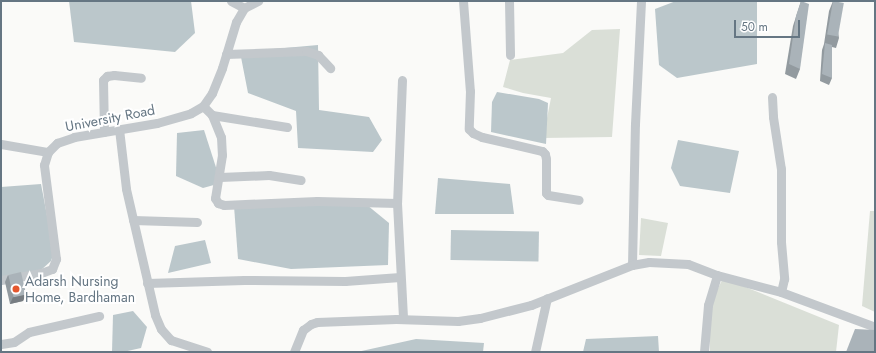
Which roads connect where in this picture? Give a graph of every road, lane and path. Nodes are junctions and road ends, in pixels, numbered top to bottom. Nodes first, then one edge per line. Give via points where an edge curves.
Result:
1 (232, 1) edge
2 (258, 1) edge
3 (463, 1) edge
4 (510, 1) edge
5 (641, 1) edge
6 (244, 8) junction
7 (226, 54) junction
8 (510, 55) dead end
9 (330, 68) dead end
10 (141, 78) dead end
11 (402, 80) dead end
12 (772, 97) dead end
13 (203, 106) junction
14 (212, 116) junction
15 (287, 127) dead end
16 (118, 129) junction
17 (104, 132) junction
18 (1, 144) edge
19 (48, 152) junction
20 (220, 177) junction
21 (301, 180) dead end
22 (579, 200) dead end
23 (397, 203) junction
24 (133, 220) junction
25 (197, 222) dead end
26 (632, 265) junction
27 (717, 275) junction
28 (400, 277) junction
29 (1, 280) edge
30 (147, 283) junction
31 (781, 292) junction
32 (547, 298) junction
33 (99, 316) dead end
34 (403, 319) junction
35 (875, 327) edge
36 (1, 344) edge
37 (207, 352) edge
38 (294, 352) edge
39 (535, 352) edge
40 (704, 352) edge

1 - 6 street
2 - 6 street
3 - 22 street via 470,91 469,129 482,137 542,151 546,159 546,193
4 - 8 street
5 - 26 street via 634,124
6 - 7 street via 236,22
7 - 9 street via 306,51 318,55
7 - 13 street via 212,93
10 - 17 street via 114,74 103,80
11 - 23 street
12 - 31 street via 781,169 784,279
13 - 14 street
13 - 16 street, University Road via 191,113 157,123
14 - 15 street
14 - 20 street via 221,137
16 - 17 street, University Road
16 - 24 street
17 - 19 street, University Road via 57,143
18 - 19 street
19 - 29 street via 44,165 56,260 52,269 41,274
20 - 21 street via 269,175
20 - 23 street via 216,198 218,203 224,205 317,201
23 - 28 street
24 - 25 street
24 - 30 street
26 - 27 street via 674,262 688,264
26 - 32 street
27 - 31 street
27 - 40 street via 708,305
28 - 30 street via 345,281 244,280
28 - 34 street
30 - 37 street via 155,315 166,335 171,340
31 - 35 street
32 - 34 street via 480,318
32 - 39 street
33 - 36 street via 29,332 14,342
34 - 38 street via 324,321 311,324 303,330

